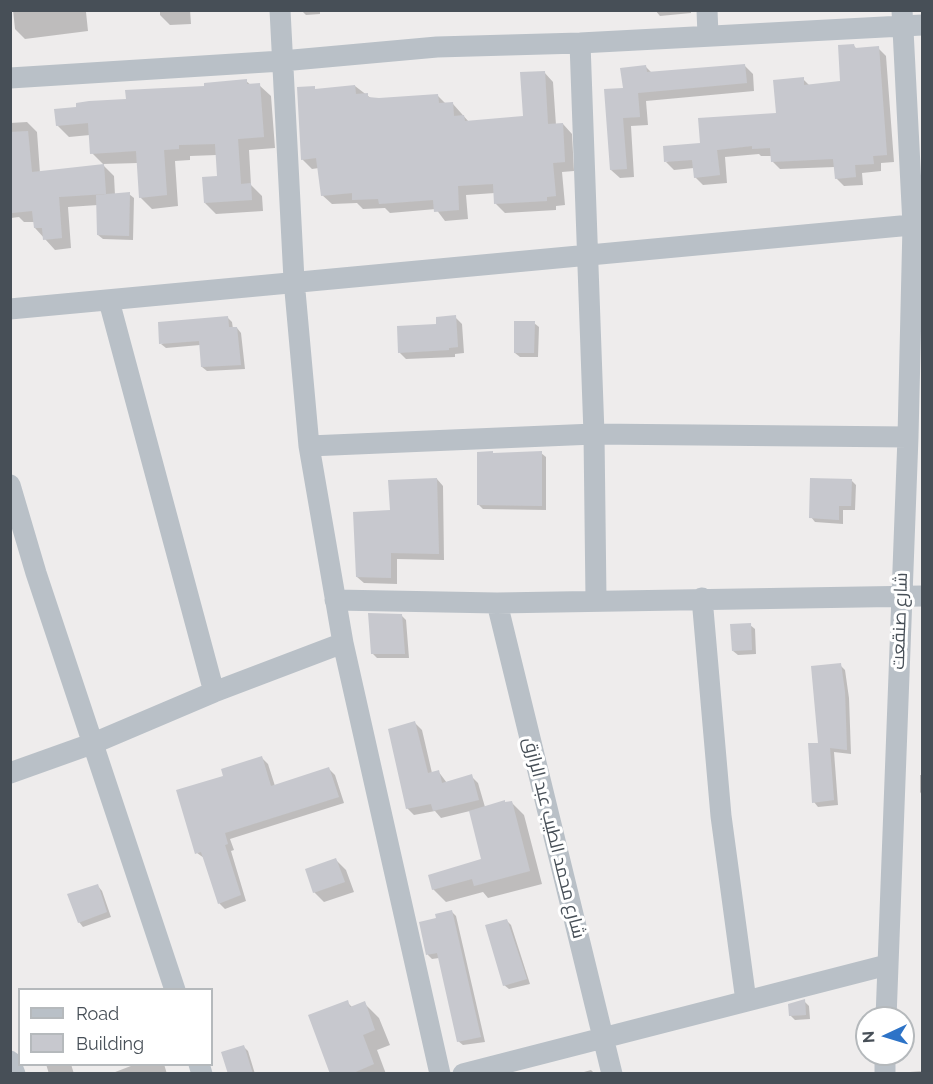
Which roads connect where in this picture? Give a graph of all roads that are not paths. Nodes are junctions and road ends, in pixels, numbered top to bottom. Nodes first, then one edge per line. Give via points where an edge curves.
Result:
1 (280, 10) edge
2 (707, 10) edge
3 (909, 21) edge
4 (708, 35) junction
5 (580, 43) junction
6 (282, 62) junction
7 (10, 78) edge
8 (918, 224) edge
9 (588, 256) junction
10 (294, 280) junction
11 (109, 301) junction
12 (10, 309) edge
13 (594, 434) junction
14 (908, 437) junction
15 (309, 446) junction
16 (10, 485) edge
17 (901, 596) junction
18 (922, 596) edge
19 (702, 598) junction
20 (596, 599) junction
21 (335, 600) junction
22 (497, 603) junction
23 (343, 642) junction
24 (214, 692) junction
25 (94, 743) junction
26 (10, 773) edge
27 (887, 964) junction
28 (174, 988) edge
29 (746, 1001) junction
30 (886, 1006) edge
31 (603, 1039) junction
32 (10, 1061) edge
33 (15, 1074) edge
34 (440, 1074) edge
35 (463, 1074) edge
36 (612, 1074) edge

1 - 6 street
2 - 4 street
3 - 4 street
3 - 8 street, شارع صنقعت
4 - 5 street
5 - 6 street via 436,47
5 - 9 street
6 - 7 street
6 - 10 street
8 - 9 street
8 - 14 street, شارع صنقعت
9 - 10 street
9 - 13 street
10 - 11 street
10 - 15 street
11 - 12 street
11 - 24 street
13 - 14 street
13 - 15 street
13 - 20 street
14 - 17 street, شارع صنقعت
15 - 21 street
16 - 25 street
17 - 18 street
17 - 19 street
17 - 27 street, شارع صنقعت
19 - 20 street
19 - 29 street via 722,816
20 - 22 street
21 - 22 street
21 - 23 street
22 - 31 street, شارع محمد الطيب عبد الرازق
23 - 24 street
23 - 34 street
24 - 25 street
25 - 26 street
25 - 28 street
27 - 29 street
27 - 30 street, شارع صنقعت
29 - 31 street
31 - 35 street
31 - 36 street, شارع محمد الطيب عبد الرازق
32 - 33 street

